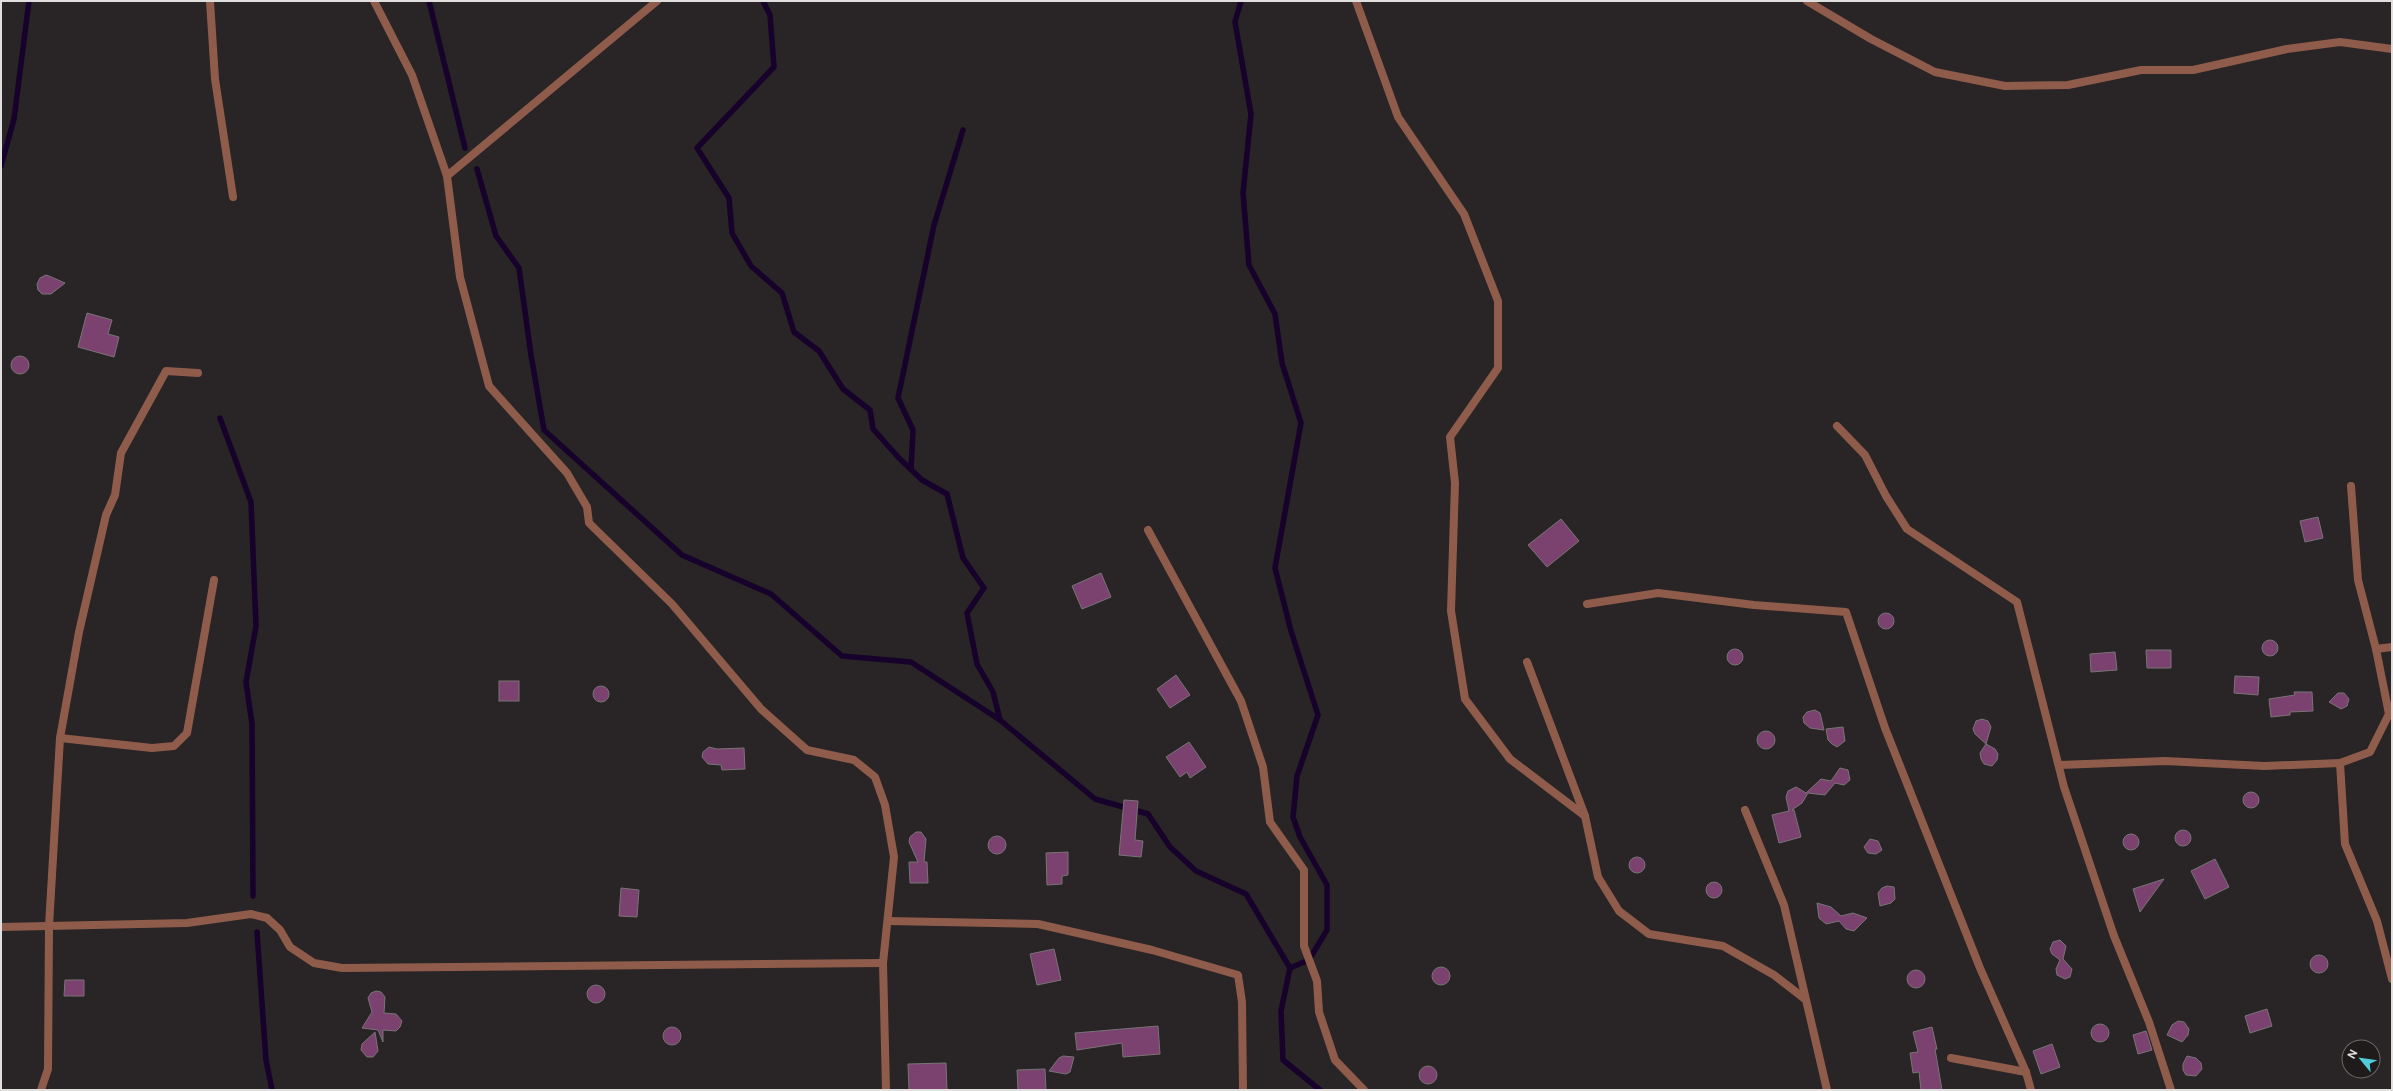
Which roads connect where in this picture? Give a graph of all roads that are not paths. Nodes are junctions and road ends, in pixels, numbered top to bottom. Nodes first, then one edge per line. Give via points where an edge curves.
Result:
1 (210, 1) edge
2 (374, 1) edge
3 (657, 1) edge
4 (1356, 1) edge
5 (1807, 1) edge
6 (2392, 49) edge
7 (447, 176) junction
8 (233, 197) dead end
9 (198, 373) dead end
10 (1837, 426) dead end
11 (2351, 486) dead end
12 (1148, 530) dead end
13 (214, 580) dead end
14 (1587, 604) dead end
15 (2392, 647) edge
16 (2376, 649) junction
17 (1527, 662) dead end
18 (60, 738) junction
19 (2340, 763) junction
20 (2058, 765) junction
21 (1745, 810) dead end
22 (1585, 816) junction
23 (888, 921) junction
24 (49, 926) junction
25 (1, 927) edge
26 (883, 963) junction
27 (2392, 979) edge
28 (1805, 999) junction
29 (1951, 1058) dead end
30 (2026, 1072) junction
31 (41, 1090) edge
32 (886, 1090) edge
33 (1243, 1090) edge
34 (1364, 1090) edge
35 (1827, 1090) edge
36 (2031, 1090) edge
37 (2171, 1090) edge

1 - 8 street via 215,80
2 - 7 street via 412,75
3 - 7 street
4 - 22 street via 1398,117 1464,214 1498,301 1498,368 1450,437 1455,483 1451,611 1466,698 1510,759
5 - 6 street via 1871,39 1936,72 2005,86 2068,85 2142,70 2193,70 2287,49 2340,42
7 - 23 street via 460,277 489,386 567,473 587,507 589,524 672,604 761,708 807,750 854,760 875,777 884,805 894,857
9 - 18 street via 166,371 121,453 115,495 106,515 79,632
10 - 20 street via 1864,455 1907,529 2016,602
11 - 16 street via 2358,580
12 - 34 street via 1241,701 1263,767 1270,822 1304,870 1304,946 1317,981 1319,1012 1334,1060
13 - 18 street via 187,733 174,746 152,748
14 - 30 street via 1658,593 1754,605 1846,612 1885,728 1980,968
15 - 16 street
16 - 19 street via 2389,714 2370,752
17 - 22 street
18 - 24 street
19 - 20 street via 2264,766 2165,761
19 - 27 street via 2345,844 2377,921
20 - 37 street via 2114,936 2149,1022
21 - 28 street via 1784,905
22 - 28 street via 1598,877 1618,911 1649,934 1723,946 1774,975
23 - 26 street
23 - 33 street via 1038,924 1152,950 1238,975 1242,1002
24 - 25 street
24 - 26 street via 187,923 251,914 267,918 280,930 290,947 314,963 342,968
24 - 31 street via 48,1069
26 - 32 street
28 - 35 street
29 - 30 street
30 - 36 street

